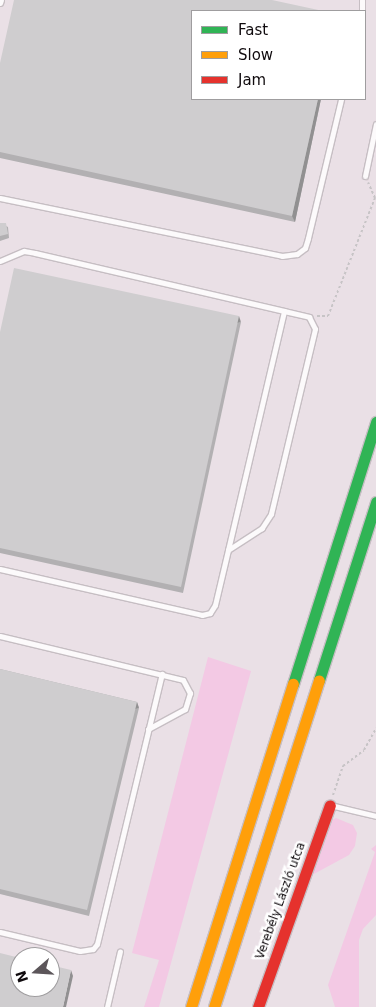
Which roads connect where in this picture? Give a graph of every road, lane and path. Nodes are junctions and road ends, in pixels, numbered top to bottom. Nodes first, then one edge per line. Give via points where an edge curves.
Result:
1 (341, 100) edge
2 (376, 124) edge
3 (365, 176) joint
4 (0, 198) edge
5 (0, 261) edge
6 (284, 311) junction
7 (309, 317) junction
8 (376, 422) edge
9 (376, 502) edge
10 (228, 550) junction
11 (0, 568) edge
12 (0, 636) edge
13 (162, 674) junction
14 (376, 728) edge
15 (148, 729) junction
16 (330, 805) junction
17 (376, 816) edge
18 (0, 932) edge
19 (120, 951) dead end
20 (107, 1007) edge
21 (191, 1007) edge
22 (214, 1007) edge
23 (258, 1007) edge

1 - 4 lane via 308,238 305,248 297,254 282,256
2 - 3 lane
3 - 7 path via 375,198 339,293 328,316
5 - 6 lane via 24,251
6 - 7 lane
6 - 10 lane
7 - 10 lane via 314,329 271,514 262,528
8 - 21 main road
9 - 22 main road
10 - 11 lane via 216,605 210,613 202,615
12 - 13 lane
13 - 15 lane
13 - 15 lane via 182,680 188,686 189,702 179,714
14 - 16 path via 364,750 344,766
15 - 18 lane via 97,944 93,949 80,951
16 - 17 lane
16 - 23 main road, Verebély László utca
19 - 20 lane

